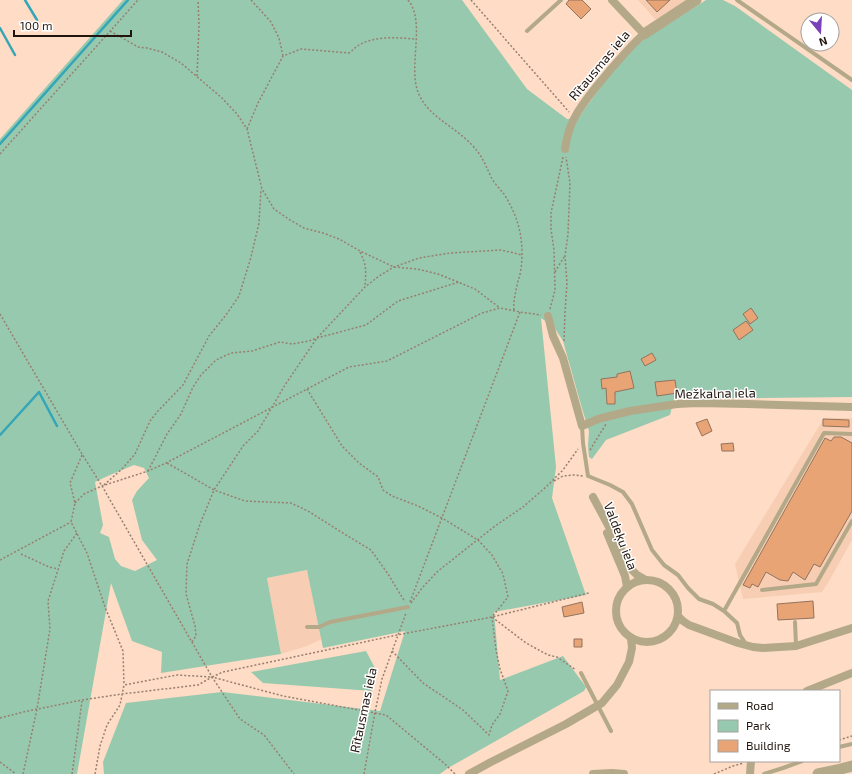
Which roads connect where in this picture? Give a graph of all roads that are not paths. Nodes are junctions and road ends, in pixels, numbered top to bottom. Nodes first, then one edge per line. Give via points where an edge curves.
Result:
1 (561, 0) edge
2 (612, 0) edge
3 (696, 0) edge
4 (737, 0) edge
5 (527, 31) dead end
6 (644, 34) junction
7 (852, 80) edge
8 (565, 150) road end
9 (548, 316) road end
10 (852, 407) edge
11 (582, 426) junction
12 (852, 434) edge
13 (852, 520) edge
14 (644, 579) junction
15 (627, 586) junction
16 (762, 590) dead end
17 (408, 608) road end
18 (724, 611) junction
19 (678, 616) junction
20 (795, 622) dead end
21 (307, 626) dead end
22 (852, 628) edge
23 (631, 638) junction
24 (746, 645) junction
25 (796, 646) junction
26 (581, 673) road end
27 (852, 673) edge
28 (810, 690) edge
29 (611, 731) dead end
30 (852, 744) edge
31 (840, 747) edge
32 (748, 762) edge
33 (799, 762) edge
34 (852, 766) edge
35 (469, 774) edge
36 (593, 774) edge
37 (624, 774) edge
38 (750, 774) edge
39 (764, 774) edge
40 (818, 774) edge

1 - 5 lane
2 - 6 street
3 - 6 street, Rītausmas iela
4 - 7 lane
6 - 8 street, Rītausmas iela via 590,95 574,118
9 - 11 street via 553,336 564,358
10 - 11 street, Mežkalna iela via 678,404 630,411
11 - 18 lane via 588,476 623,492 632,504 652,550 664,565 678,575 699,599
12 - 18 lane via 824,433
13 - 16 lane via 816,584
14 - 15 street, Valdeķu iela
14 - 15 street, Valdeķu iela via 632,570 593,497
14 - 19 street, Valdeķu iela via 667,586 676,600
15 - 23 street, Valdeķu iela via 621,593 615,609 619,626
17 - 21 lane via 319,626
18 - 24 lane via 737,623
19 - 23 street via 671,631 660,639 646,642
19 - 24 street via 689,625
20 - 25 lane
22 - 25 street
23 - 35 street via 629,662 617,685 602,703
24 - 25 street via 773,648
26 - 29 lane
27 - 28 street
30 - 31 lane
32 - 38 street
33 - 39 lane
34 - 40 street
36 - 37 street

